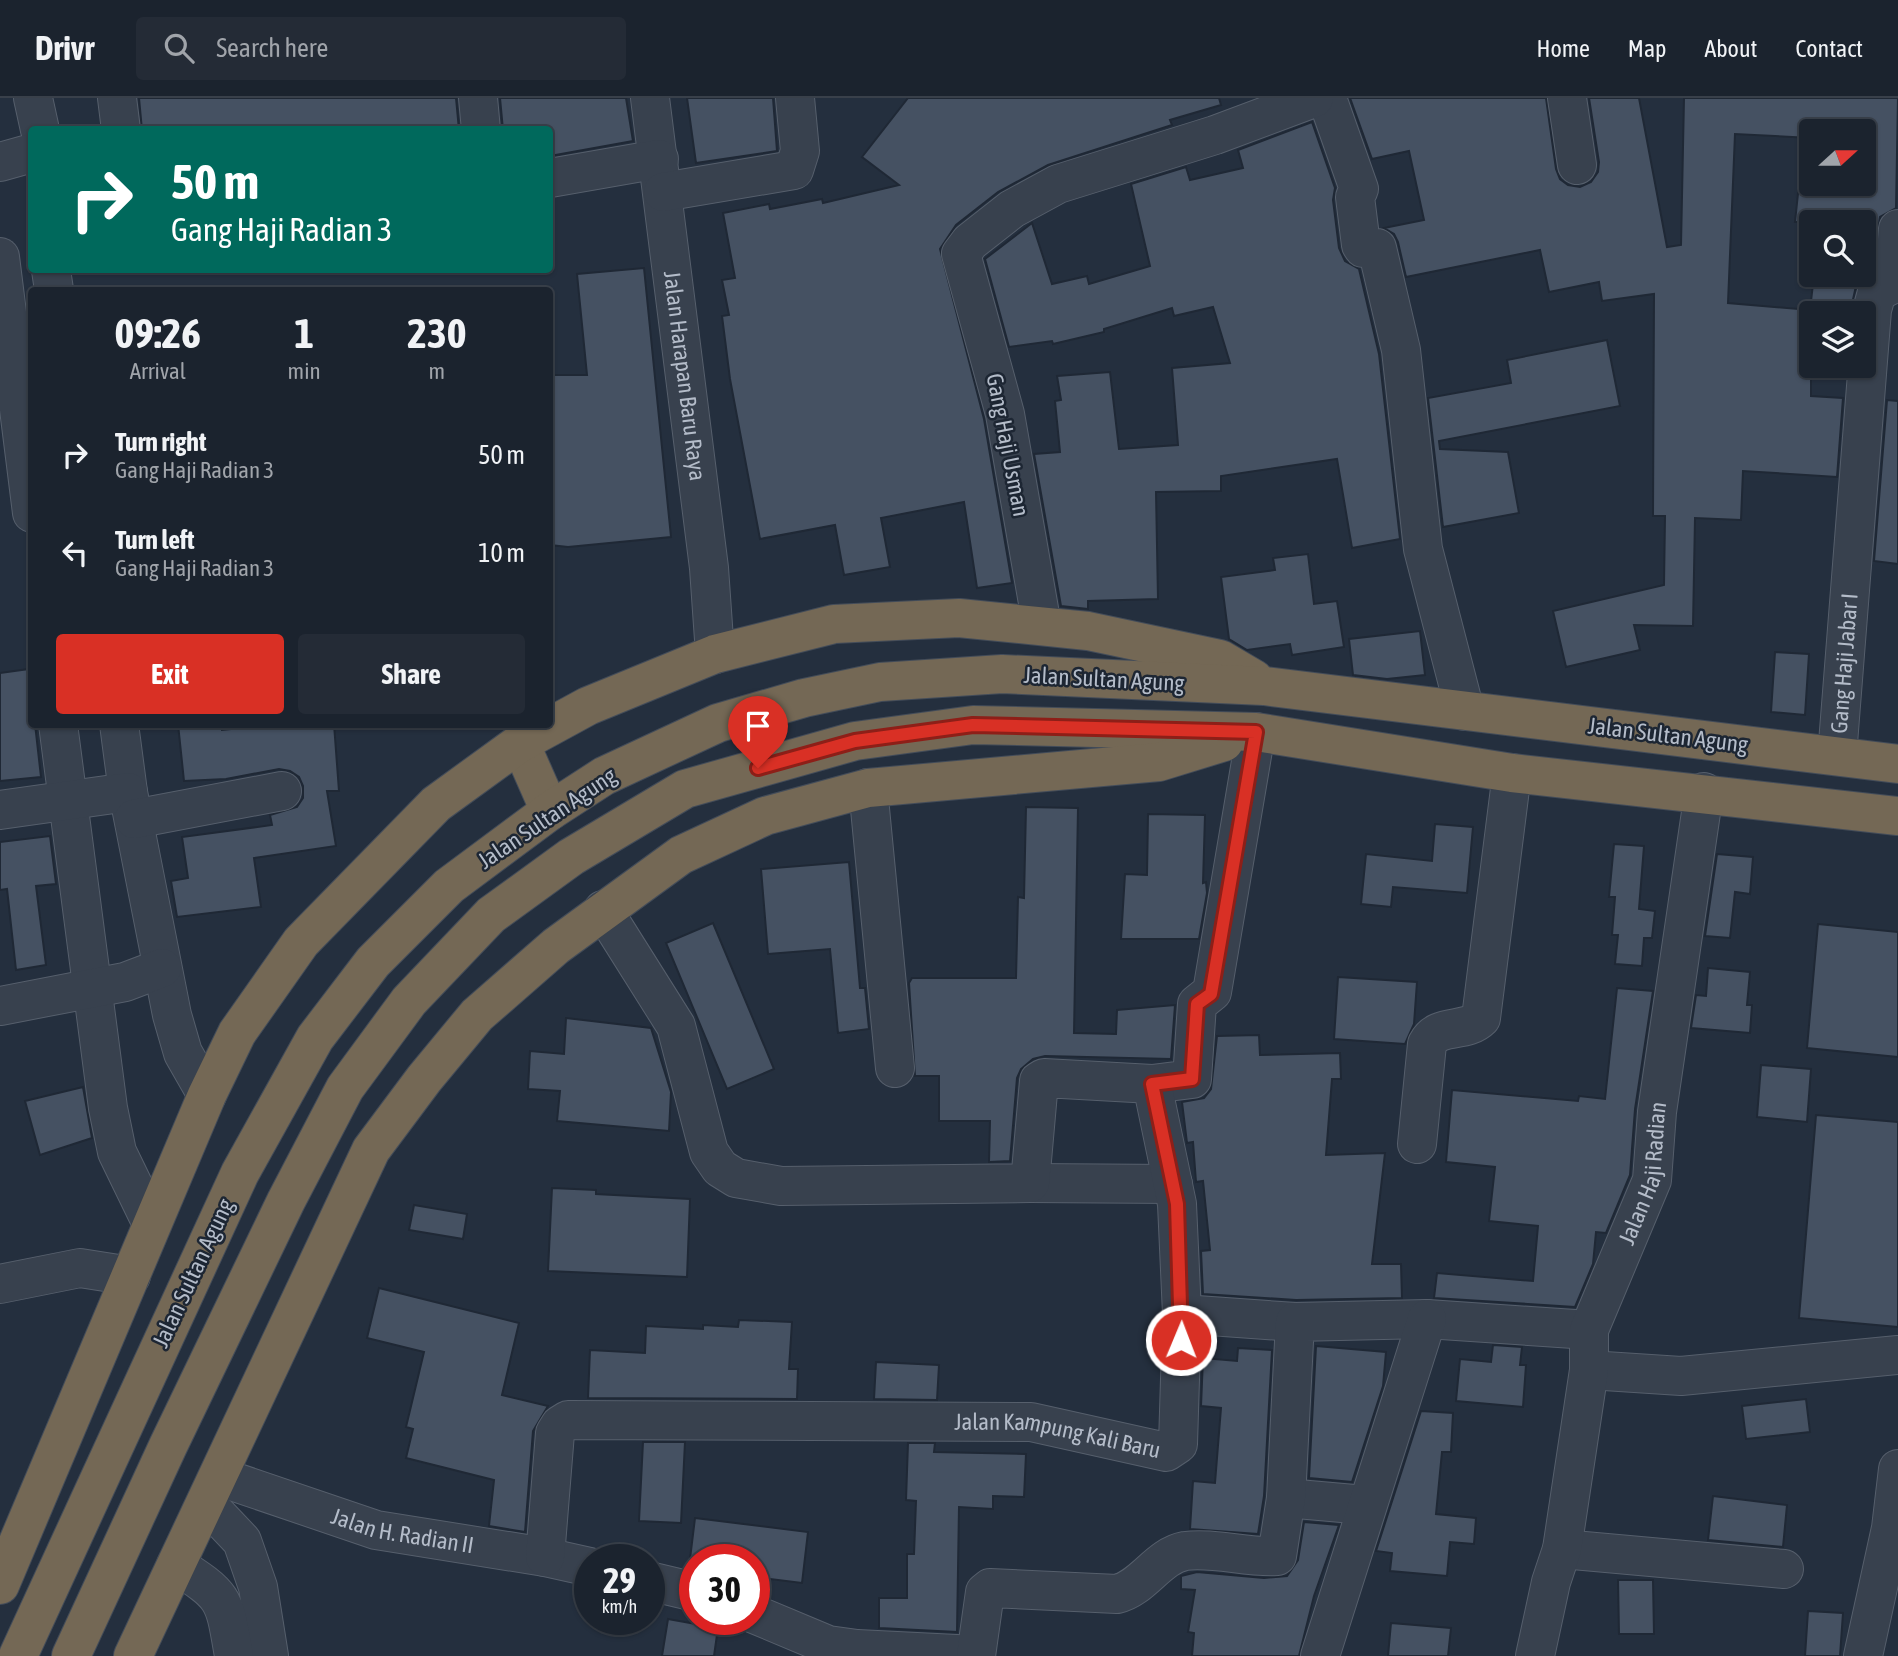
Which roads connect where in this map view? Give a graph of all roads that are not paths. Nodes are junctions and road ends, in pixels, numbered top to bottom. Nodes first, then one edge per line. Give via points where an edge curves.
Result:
1 (33, 98) edge
2 (117, 98) edge
3 (478, 98) edge
4 (650, 98) edge
5 (795, 98) edge
6 (1314, 98) edge
7 (1327, 98) edge
8 (1567, 98) edge
9 (39, 126) edge
10 (120, 126) edge
11 (481, 126) edge
12 (28, 154) edge
13 (0, 162) edge
14 (1577, 166) dead end
15 (661, 176) junction
16 (553, 178) edge
17 (1898, 229) edge
18 (0, 257) edge
19 (28, 476) edge
20 (1042, 626) junction
21 (715, 654) junction
22 (1264, 686) junction
23 (1465, 711) junction
24 (553, 725) edge
25 (60, 728) edge
26 (117, 728) edge
27 (548, 728) edge
28 (1256, 732) junction
29 (1698, 739) junction
30 (520, 743) junction
31 (1837, 756) junction
32 (1898, 764) edge
33 (1512, 773) junction
34 (868, 788) junction
35 (282, 791) dead end
36 (1704, 792) junction
37 (103, 800) junction
38 (1827, 807) junction
39 (0, 810) edge
40 (550, 811) junction
41 (1898, 816) edge
42 (603, 910) junction
43 (162, 968) junction
44 (107, 985) junction
45 (0, 1006) edge
46 (895, 1068) dead end
47 (1152, 1084) junction
48 (207, 1095) junction
49 (1417, 1144) dead end
50 (1030, 1183) junction
51 (1173, 1184) junction
52 (152, 1224) junction
53 (131, 1276) junction
54 (0, 1284) edge
55 (1182, 1314) junction
56 (1427, 1319) junction
57 (1295, 1322) junction
58 (1589, 1330) junction
59 (1898, 1355) edge
60 (1589, 1370) junction
61 (1898, 1469) edge
62 (213, 1490) junction
63 (1286, 1498) junction
64 (1366, 1505) junction
65 (1562, 1549) junction
66 (545, 1557) junction
67 (574, 1563) edge
68 (176, 1565) junction
69 (1784, 1569) dead end
70 (0, 1585) edge
71 (770, 1621) edge
72 (18, 1656) edge
73 (71, 1656) edge
74 (133, 1656) edge
75 (234, 1656) edge
76 (269, 1656) edge
77 (976, 1656) edge
78 (1320, 1656) edge
79 (1535, 1656) edge
80 (1863, 1656) edge

1 - 9 street
2 - 10 street
3 - 11 street
4 - 15 street, Jalan Harapan Baru Raya
5 - 15 street via 800,151 796,168 789,172
6 - 20 street, Gang Haji Usman via 1215,135 1058,184 1012,209 970,242 960,256 1005,414
7 - 23 street via 1359,189 1355,197 1361,245 1377,248 1394,313 1423,549
8 - 14 street
12 - 13 street
15 - 16 street
15 - 21 street, Jalan Harapan Baru Raya via 709,568
17 - 31 street, Gang Haji Jabar I via 1893,284 1877,292 1872,310
18 - 19 street
20 - 21 highway via 959,618 834,624
20 - 22 highway via 1220,659
21 - 24 highway
22 - 23 highway, Jalan Sultan Agung
22 - 40 highway, Jalan Sultan Agung via 1002,674 880,682 718,723 604,776
23 - 29 highway, Jalan Sultan Agung
25 - 37 street
26 - 37 street
27 - 30 highway
28 - 33 highway, Jalan Sultan Agung
28 - 34 highway via 1159,762
28 - 47 street via 1211,994 1197,1004 1192,1079
28 - 73 highway, Jalan Sultan Agung via 973,725 855,741 685,789 571,857 491,915 409,1001 345,1088
29 - 31 highway, Jalan Sultan Agung
29 - 36 highway
30 - 40 highway
30 - 48 highway via 436,804 302,942 237,1034
31 - 32 highway, Jalan Sultan Agung
31 - 38 highway
33 - 36 highway, Jalan Sultan Agung
33 - 49 street via 1480,1017 1465,1027 1438,1031 1427,1044
34 - 42 highway via 765,816 681,855
34 - 46 street
35 - 37 street
36 - 38 highway, Jalan Sultan Agung
36 - 58 street, Jalan Haji Radian via 1657,1112 1652,1180
37 - 39 street
37 - 43 street
37 - 44 street
38 - 41 highway, Jalan Sultan Agung
40 - 72 highway, Jalan Sultan Agung via 449,886 373,961 315,1038 240,1173
42 - 50 street via 676,1026 709,1152 729,1175 781,1186
42 - 62 highway via 477,1015 371,1150
43 - 44 street
43 - 48 street via 183,1053
44 - 45 street
44 - 52 street via 108,1108 117,1152
47 - 50 street via 1039,1081
47 - 51 street, Jalan Kampung Kali Baru
48 - 52 highway
50 - 51 street
51 - 55 street, Jalan Kampung Kali Baru
52 - 53 highway
53 - 54 street via 80,1268
53 - 70 highway
55 - 57 street
55 - 66 street, Jalan Kampung Kali Baru via 1178,1444 1166,1452 1031,1422 568,1420 555,1433
56 - 57 street
56 - 58 street
56 - 64 street
57 - 63 street
58 - 60 street, Jalan Haji Radian
59 - 60 street via 1681,1376
60 - 65 street, Jalan Haji Radian
61 - 80 street via 1891,1528
62 - 66 street, Jalan H. Radian II via 376,1530
62 - 68 highway
62 - 76 street via 242,1541 258,1587
63 - 64 street
63 - 77 street via 1275,1557 1186,1551 1117,1594 988,1589
64 - 78 street
65 - 69 street
65 - 79 street, Jalan Haji Radian
66 - 67 street, Jalan H. Radian II
68 - 74 highway
68 - 75 street via 209,1586 223,1602
71 - 77 street via 828,1645

